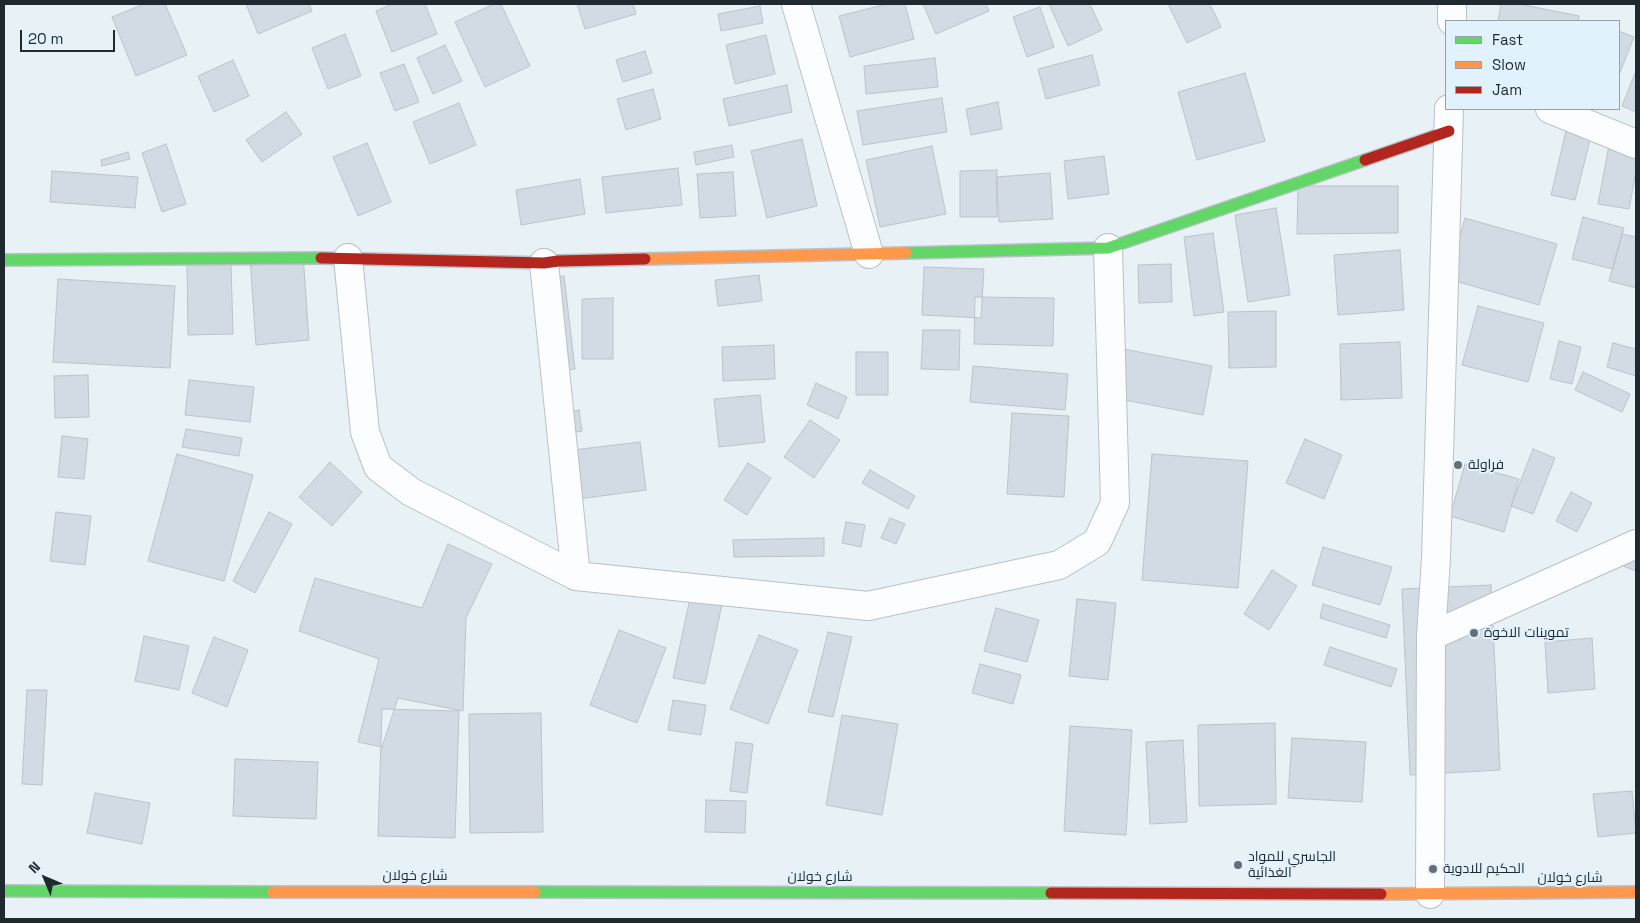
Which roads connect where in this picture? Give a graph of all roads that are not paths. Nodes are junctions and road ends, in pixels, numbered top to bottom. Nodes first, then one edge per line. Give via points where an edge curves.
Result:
1 (796, 4) edge
2 (1452, 4) edge
3 (1452, 20) edge
4 (1552, 110) edge
5 (1449, 120) edge
6 (1636, 144) edge
7 (1108, 248) junction
8 (869, 254) junction
9 (348, 258) junction
10 (4, 260) edge
11 (544, 263) junction
12 (1636, 544) edge
13 (576, 576) junction
14 (1431, 636) junction
15 (4, 891) edge
16 (1636, 892) edge
17 (1430, 894) junction

1 - 8 street
2 - 3 street
4 - 6 street
5 - 7 main road
5 - 14 street
7 - 8 main road
7 - 13 street via 1115,503 1098,542 1059,565 868,606
8 - 11 main road
9 - 10 main road
9 - 11 main road
9 - 13 street via 365,432 378,467 411,492
11 - 13 street
12 - 14 street
14 - 17 street
15 - 17 main road, شارع خولان
16 - 17 main road, شارع خولان

